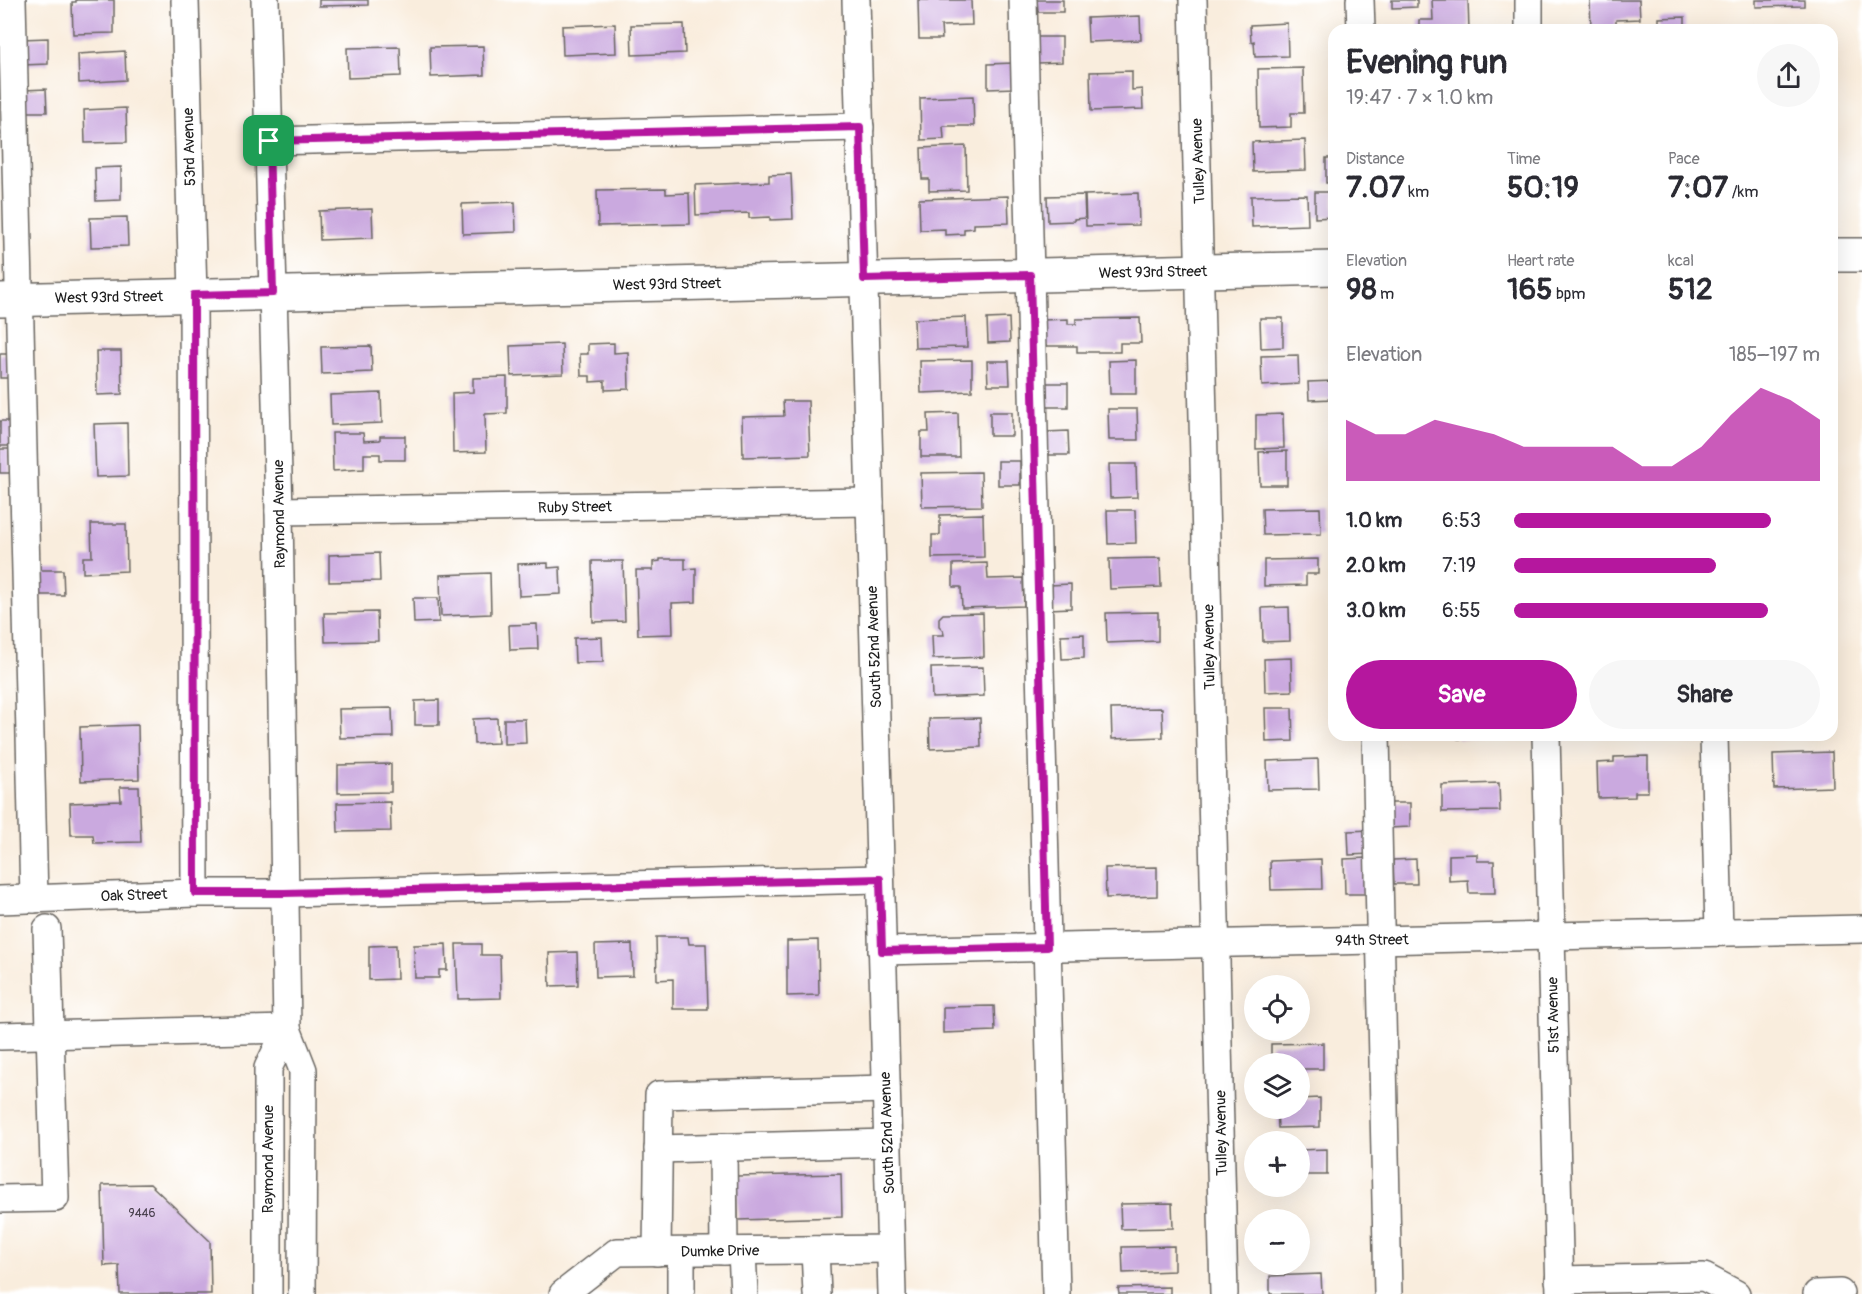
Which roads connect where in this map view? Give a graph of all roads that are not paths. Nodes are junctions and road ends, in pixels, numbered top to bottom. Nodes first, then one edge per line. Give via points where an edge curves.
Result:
1 (12, 0) edge
2 (185, 0) edge
3 (265, 0) edge
4 (856, 0) edge
5 (1023, 0) edge
6 (1193, 0) edge
7 (1360, 0) edge
8 (1529, 0) edge
9 (1361, 24) edge
10 (1529, 24) edge
11 (860, 127) junction
12 (269, 141) junction
13 (1838, 255) edge
14 (1862, 255) edge
15 (1328, 267) edge
16 (1200, 271) junction
17 (1030, 275) junction
18 (864, 279) junction
19 (273, 293) junction
20 (194, 295) junction
21 (9, 299) edge
22 (870, 502) junction
23 (279, 512) junction
24 (1376, 741) edge
25 (1546, 741) edge
26 (1714, 741) edge
27 (880, 879) junction
28 (195, 893) junction
29 (284, 893) junction
30 (33, 899) junction
31 (0, 900) edge
32 (47, 929) dead end
33 (1862, 929) edge
34 (1719, 932) junction
35 (1551, 936) junction
36 (1379, 940) junction
37 (1216, 943) junction
38 (1047, 947) junction
39 (882, 951) junction
40 (287, 1029) junction
41 (51, 1035) junction
42 (0, 1036) edge
43 (886, 1089) junction
44 (888, 1143) junction
45 (723, 1147) junction
46 (658, 1149) junction
47 (0, 1199) edge
48 (890, 1249) junction
49 (815, 1250) junction
50 (733, 1251) junction
51 (669, 1252) junction
52 (1560, 1287) edge
53 (268, 1294) edge
54 (302, 1294) edge
55 (563, 1294) edge
56 (681, 1294) edge
57 (744, 1294) edge
58 (817, 1294) edge
59 (892, 1294) edge
60 (1056, 1294) edge
61 (1224, 1294) edge
62 (1388, 1294) edge
63 (1736, 1294) edge

1 - 21 street
2 - 20 street, 53rd Avenue
3 - 12 street, Raymond Avenue
4 - 11 street, South 52nd Avenue
5 - 17 street
6 - 16 street, Tulley Avenue
7 - 9 street
8 - 10 street
11 - 12 street
11 - 18 street, South 52nd Avenue
12 - 19 street, Raymond Avenue
13 - 14 main road
15 - 16 main road, West 93rd Street
16 - 17 main road, West 93rd Street
16 - 37 street, Tulley Avenue
17 - 18 main road, West 93rd Street
17 - 38 street
18 - 19 main road, West 93rd Street
18 - 22 street, South 52nd Avenue
19 - 20 main road, West 93rd Street
19 - 23 street, Raymond Avenue
20 - 21 main road, West 93rd Street
20 - 28 street, 53rd Avenue
21 - 30 street
22 - 23 street, Ruby Street
22 - 27 street, South 52nd Avenue
23 - 29 street, Raymond Avenue
24 - 36 street
25 - 35 street, 51st Avenue
26 - 34 street
27 - 29 street, Oak Street
27 - 39 street, South 52nd Avenue
28 - 29 street, Oak Street
28 - 30 street, Oak Street
29 - 40 street, Raymond Avenue
30 - 31 street, Oak Street
32 - 41 street
33 - 34 street, 94th Street
34 - 35 street, 94th Street
35 - 36 street, 94th Street
35 - 52 street, 51st Avenue
36 - 37 street, 94th Street
36 - 62 street
37 - 38 street, 94th Street
37 - 61 street, Tulley Avenue
38 - 39 street, 94th Street
38 - 60 street
39 - 43 street, South 52nd Avenue
40 - 41 street
40 - 53 street, Raymond Avenue via 268,1068
40 - 54 street, Raymond Avenue via 303,1070
41 - 42 street
41 - 47 street via 55,1198
43 - 44 street, South 52nd Avenue
43 - 46 street via 659,1095
44 - 45 street
44 - 48 street, South 52nd Avenue
45 - 46 street
45 - 50 street
46 - 51 street
48 - 49 street, Dumke Drive
48 - 59 street, South 52nd Avenue
49 - 50 street, Dumke Drive
49 - 58 street
50 - 51 street, Dumke Drive
50 - 57 street
51 - 55 street, Dumke Drive via 618,1252
51 - 56 street
52 - 63 street via 1704,1277

